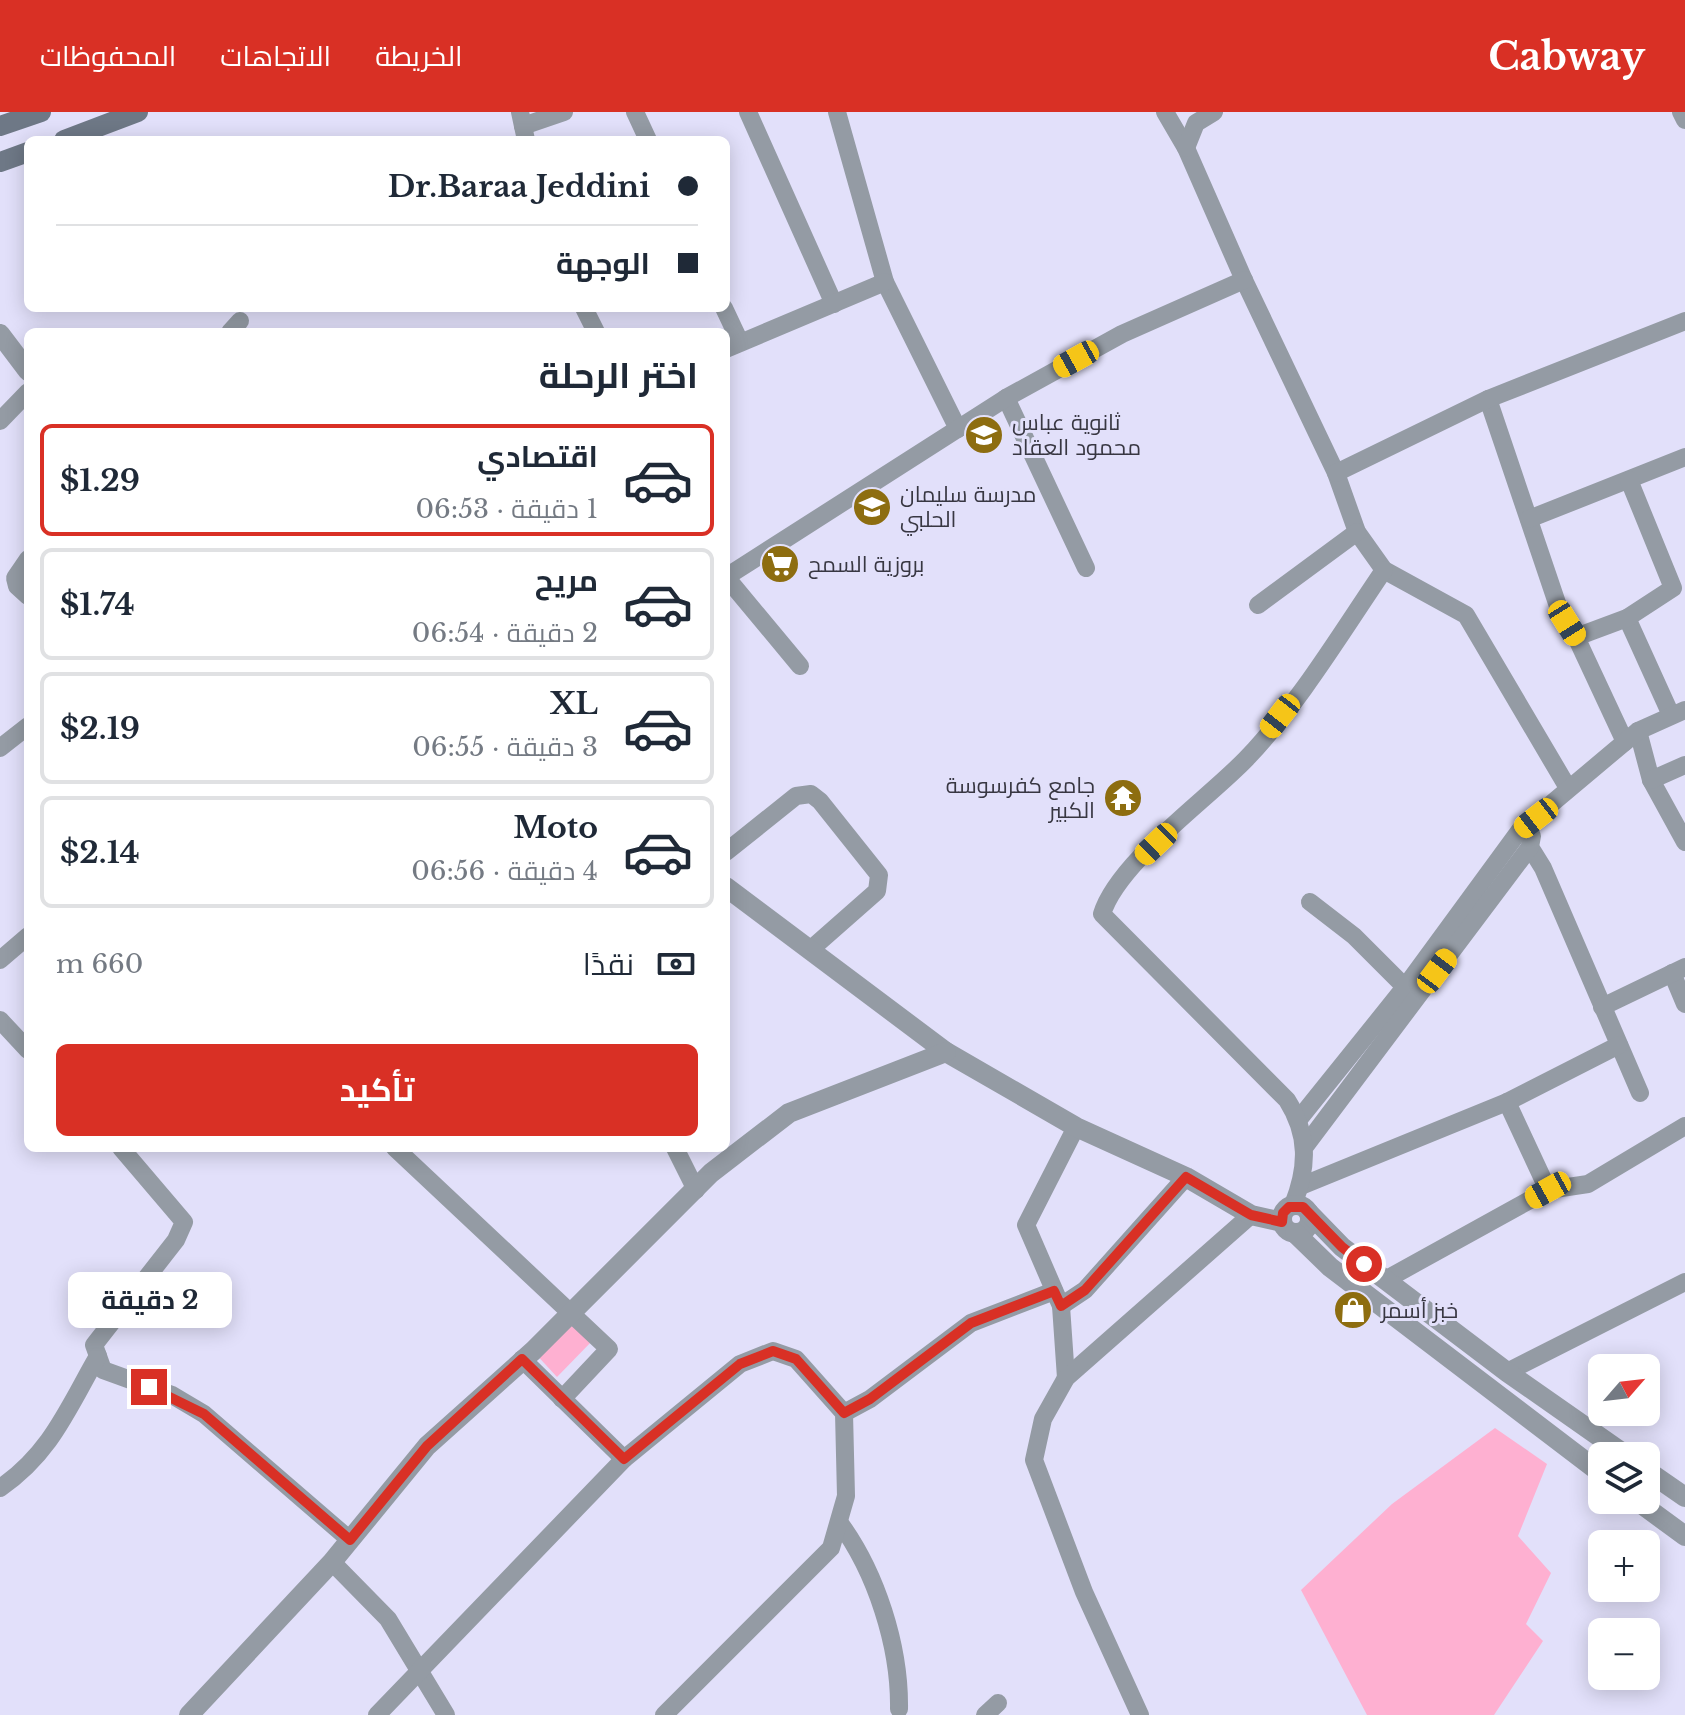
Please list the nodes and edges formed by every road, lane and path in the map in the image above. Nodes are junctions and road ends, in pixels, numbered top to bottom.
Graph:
1 (41, 112) edge
2 (138, 112) edge
3 (564, 112) edge
4 (635, 112) edge
5 (748, 112) edge
6 (837, 112) edge
7 (1165, 112) edge
8 (1214, 112) edge
9 (1681, 112) edge
10 (1685, 120) edge
11 (0, 126) edge
12 (523, 126) edge
13 (75, 136) edge
14 (646, 136) edge
15 (1186, 148) junction
16 (24, 153) edge
17 (0, 162) edge
18 (1244, 280) junction
19 (885, 282) junction
20 (834, 304) junction
21 (1685, 321) edge
22 (0, 334) edge
23 (733, 346) edge
24 (24, 366) edge
25 (24, 396) edge
26 (1006, 398) junction
27 (1488, 399) junction
28 (0, 421) edge
29 (958, 429) junction
30 (1685, 457) edge
31 (1336, 473) junction
32 (1629, 480) junction
33 (1529, 519) junction
34 (1357, 532) junction
35 (24, 565) edge
36 (1086, 568) dead end
37 (1384, 570) junction
38 (730, 574) edge
39 (730, 582) edge
40 (24, 592) edge
41 (1258, 605) dead end
42 (1627, 618) junction
43 (1576, 637) junction
44 (800, 666) dead end
45 (1678, 713) edge
46 (24, 728) edge
47 (1632, 736) junction
48 (3, 741) edge
49 (1685, 765) edge
50 (1651, 780) junction
51 (1568, 788) junction
52 (1536, 818) junction
53 (1685, 842) edge
54 (1530, 847) junction
55 (730, 849) edge
56 (730, 890) edge
57 (1310, 902) dead end
58 (24, 939) edge
59 (810, 950) junction
60 (0, 960) edge
61 (1678, 970) edge
62 (1405, 987) junction
63 (1685, 1004) edge
64 (1602, 1007) junction
65 (0, 1020) edge
66 (1619, 1045) junction
67 (24, 1046) edge
68 (946, 1052) junction
69 (1640, 1093) dead end
70 (1507, 1102) junction
71 (1299, 1119) junction
72 (1685, 1126) edge
73 (1076, 1127) junction
74 (1306, 1145) junction
75 (124, 1152) edge
76 (399, 1152) edge
77 (677, 1152) edge
78 (1186, 1177) junction
79 (696, 1190) junction
80 (1548, 1190) junction
81 (1296, 1212) junction
82 (1251, 1215) junction
83 (1385, 1280) junction
84 (1685, 1282) edge
85 (1057, 1298) junction
86 (573, 1313) junction
87 (98, 1356) junction
88 (522, 1359) junction
89 (1507, 1372) junction
90 (1066, 1378) junction
91 (562, 1399) junction
92 (844, 1413) junction
93 (1607, 1442) edge
94 (624, 1459) junction
95 (1588, 1463) edge
96 (1660, 1480) edge
97 (0, 1488) edge
98 (1685, 1497) edge
99 (1655, 1514) edge
100 (839, 1522) junction
101 (1685, 1536) edge
102 (350, 1540) junction
103 (332, 1562) junction
104 (420, 1669) junction
105 (899, 1709) dead end
106 (189, 1715) edge
107 (377, 1715) edge
108 (446, 1715) edge
109 (664, 1715) edge
110 (1140, 1715) edge

1 - 11 main road
2 - 13 main road
3 - 12 street
4 - 14 street
5 - 20 street
6 - 19 street
7 - 15 street
8 - 15 street
9 - 10 street
15 - 18 street
16 - 17 main road
18 - 26 street
18 - 31 street
19 - 20 street
19 - 29 street
20 - 23 street
21 - 27 street
22 - 24 street
25 - 28 street
26 - 29 street
26 - 36 street
27 - 31 street
27 - 33 street
29 - 38 street
30 - 32 street
31 - 34 street
32 - 33 street
32 - 42 street
33 - 43 street
34 - 37 street
34 - 41 street
35 - 40 street
37 - 51 street
37 - 71 street
39 - 44 street
42 - 43 street
42 - 45 street
43 - 47 street
45 - 47 street
46 - 48 street
47 - 50 street
47 - 51 street
49 - 50 street
50 - 53 street
51 - 52 street
52 - 54 street
52 - 62 street
54 - 64 street
54 - 74 street
55 - 59 street
56 - 59 street
57 - 62 street
58 - 60 street
59 - 68 street
61 - 63 street
61 - 64 street
62 - 71 street
64 - 66 street
65 - 67 street
66 - 69 street
66 - 70 street
68 - 73 street
68 - 79 street
70 - 80 street
70 - 81 street
71 - 74 street
72 - 80 street
73 - 78 street
73 - 85 street
74 - 81 street
75 - 87 street
76 - 86 street
77 - 79 street
78 - 82 street
78 - 85 street
79 - 86 street
80 - 83 street
81 - 82 street
81 - 83 street
81 - 95 street
82 - 90 street
83 - 89 street
84 - 89 street
85 - 90 street
85 - 92 street
86 - 88 street
86 - 91 street
87 - 97 street
87 - 102 street
88 - 91 street
88 - 102 street
89 - 93 street
90 - 110 street
91 - 94 street
92 - 94 street
92 - 100 street
94 - 104 street
96 - 98 street
99 - 101 street
100 - 105 street
100 - 109 street
102 - 103 street
103 - 104 street
103 - 106 street
104 - 107 street
104 - 108 street

